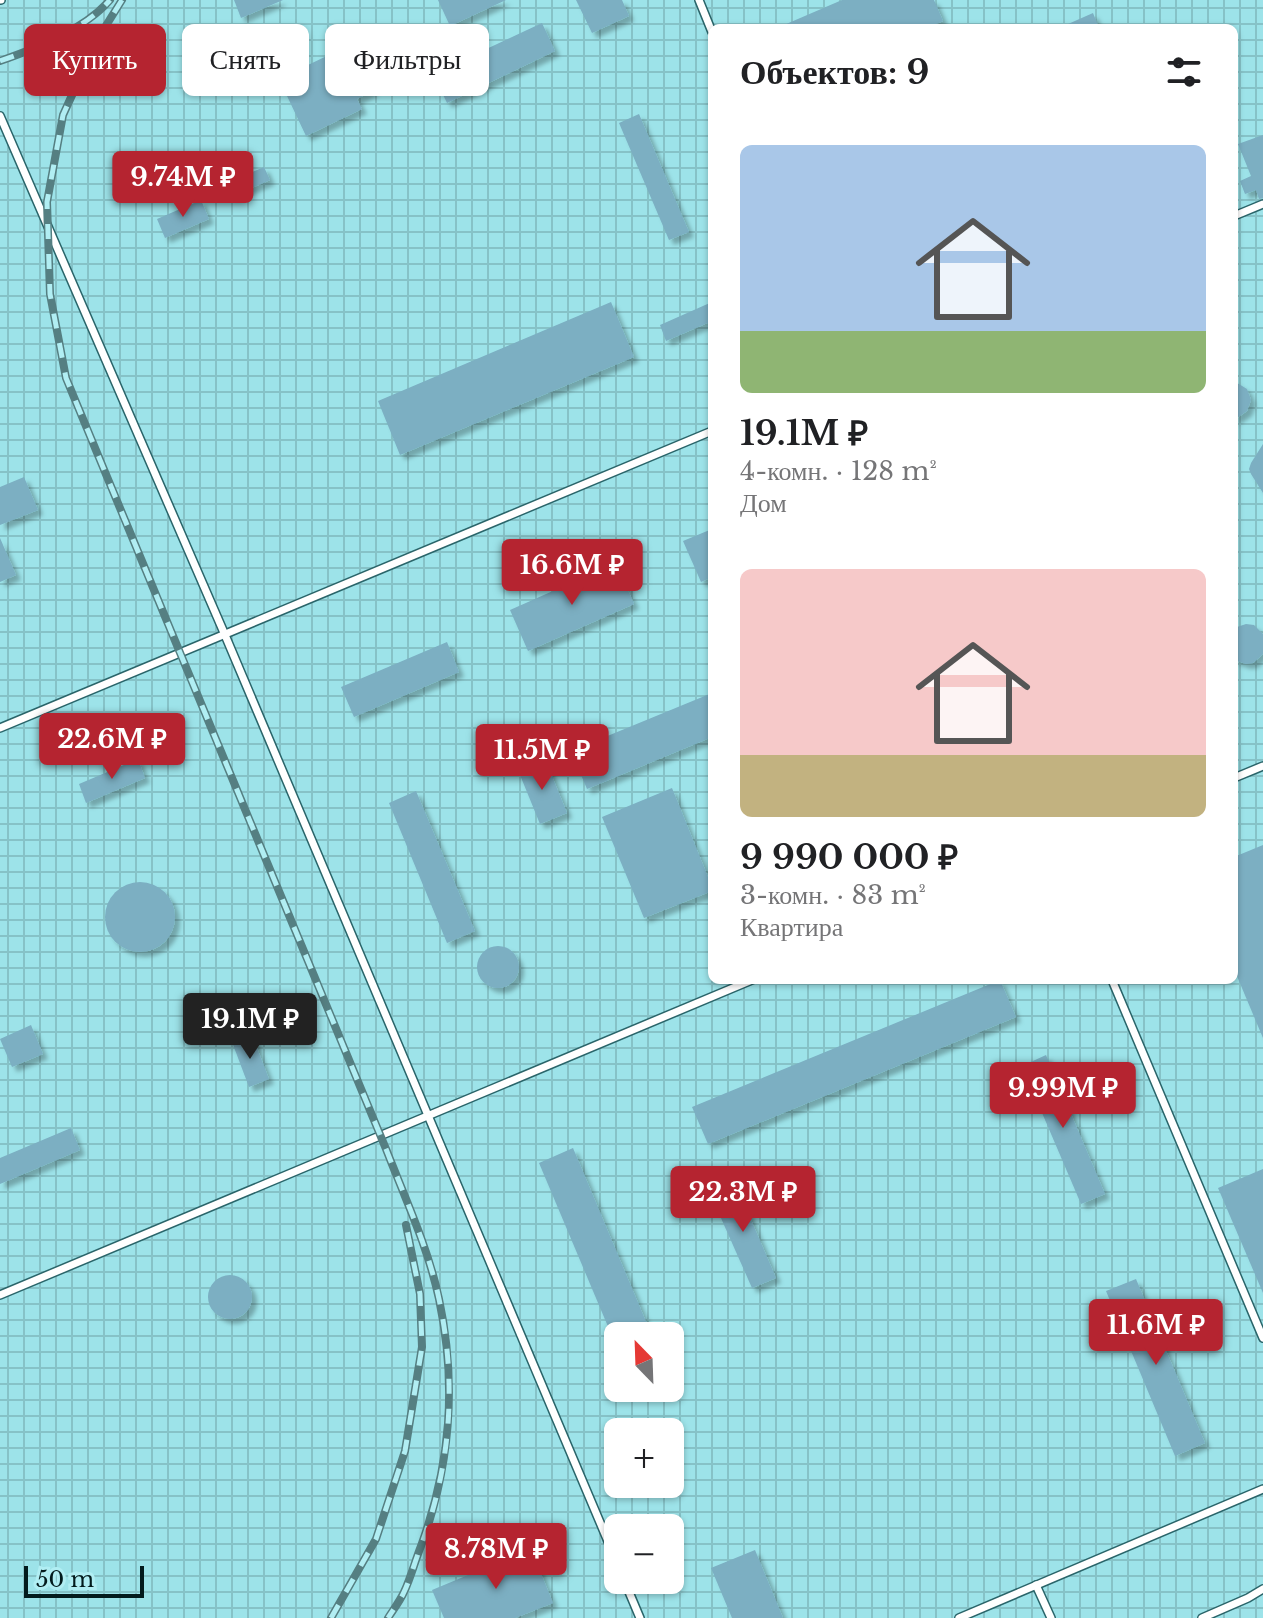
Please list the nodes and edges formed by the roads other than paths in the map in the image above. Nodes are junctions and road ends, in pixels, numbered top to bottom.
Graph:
1 (699, 0) edge
2 (709, 24) edge
3 (0, 116) edge
4 (1263, 204) edge
5 (1238, 214) edge
6 (708, 433) edge
7 (225, 635) junction
8 (0, 728) edge
9 (1263, 766) edge
10 (1238, 776) edge
11 (742, 984) edge
12 (1114, 984) edge
13 (428, 1116) junction
14 (0, 1295) edge
15 (1263, 1338) edge
16 (1263, 1489) edge
17 (604, 1532) edge
18 (1036, 1585) junction
19 (1263, 1589) edge
20 (630, 1594) edge
21 (640, 1618) edge
22 (959, 1618) edge
23 (1051, 1618) edge
24 (1202, 1618) edge

1 - 2 lane
3 - 7 lane
4 - 5 lane
6 - 7 lane
7 - 8 lane
7 - 13 lane
9 - 10 lane
11 - 13 lane
12 - 15 lane
13 - 14 lane
13 - 17 lane
16 - 18 lane
18 - 22 lane
18 - 23 lane
19 - 24 lane
20 - 21 lane

